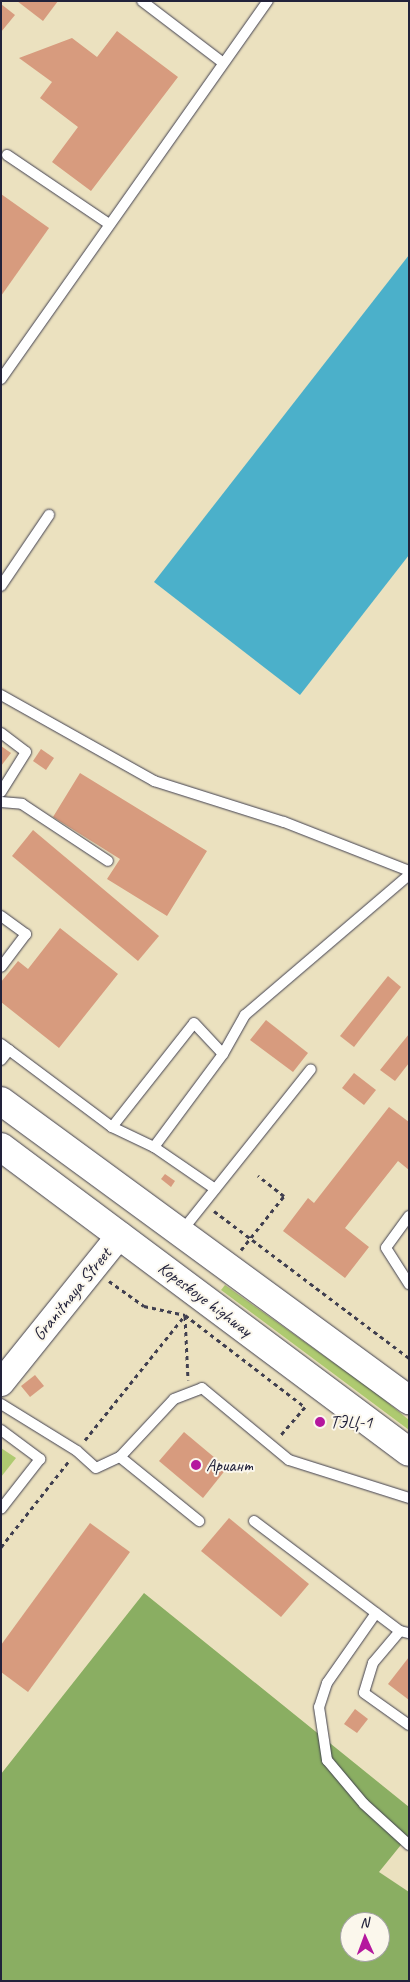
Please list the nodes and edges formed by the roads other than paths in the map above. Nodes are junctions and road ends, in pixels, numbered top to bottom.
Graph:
1 (142, 1) edge
2 (268, 1) edge
3 (222, 62) junction
4 (8, 155) dead end
5 (109, 224) junction
6 (1, 379) edge
7 (49, 515) dead end
8 (1, 586) edge
9 (1, 695) edge
10 (1, 733) edge
11 (1, 792) edge
12 (1, 802) edge
13 (108, 861) dead end
14 (409, 870) edge
15 (409, 875) edge
16 (1, 916) edge
17 (1, 967) edge
18 (5, 1047) edge
19 (223, 1054) junction
20 (1, 1060) edge
21 (311, 1069) dead end
22 (1, 1101) edge
23 (112, 1126) junction
24 (1, 1147) edge
25 (154, 1147) junction
26 (215, 1188) junction
27 (143, 1205) junction
28 (409, 1216) edge
29 (181, 1233) junction
30 (120, 1235) junction
31 (409, 1284) edge
32 (1, 1383) edge
33 (409, 1400) edge
34 (1, 1404) edge
35 (1, 1430) edge
36 (409, 1452) edge
37 (120, 1457) junction
38 (409, 1498) edge
39 (1, 1508) edge
40 (199, 1521) dead end
41 (254, 1521) dead end
42 (376, 1613) junction
43 (404, 1632) edge
44 (409, 1725) edge
45 (409, 1845) edge

1 - 3 lane
2 - 3 lane
3 - 5 lane
4 - 5 lane
5 - 6 lane
7 - 8 lane
9 - 14 lane
10 - 11 lane
12 - 13 lane
15 - 19 lane
16 - 17 lane
18 - 20 lane
18 - 23 lane
19 - 23 lane
19 - 25 lane
21 - 26 lane
22 - 27 main road
23 - 25 lane
24 - 30 main road, Kopeskoye highway
25 - 26 lane
26 - 29 lane
27 - 29 main road
27 - 30 main road, Granitnaya Street
28 - 31 lane
29 - 33 main road
30 - 32 street, Granitnaya Street
30 - 36 main road, Kopeskoye highway
34 - 37 lane
35 - 39 lane
37 - 38 lane
37 - 40 lane
41 - 42 lane
42 - 43 lane
42 - 45 lane
43 - 44 lane

